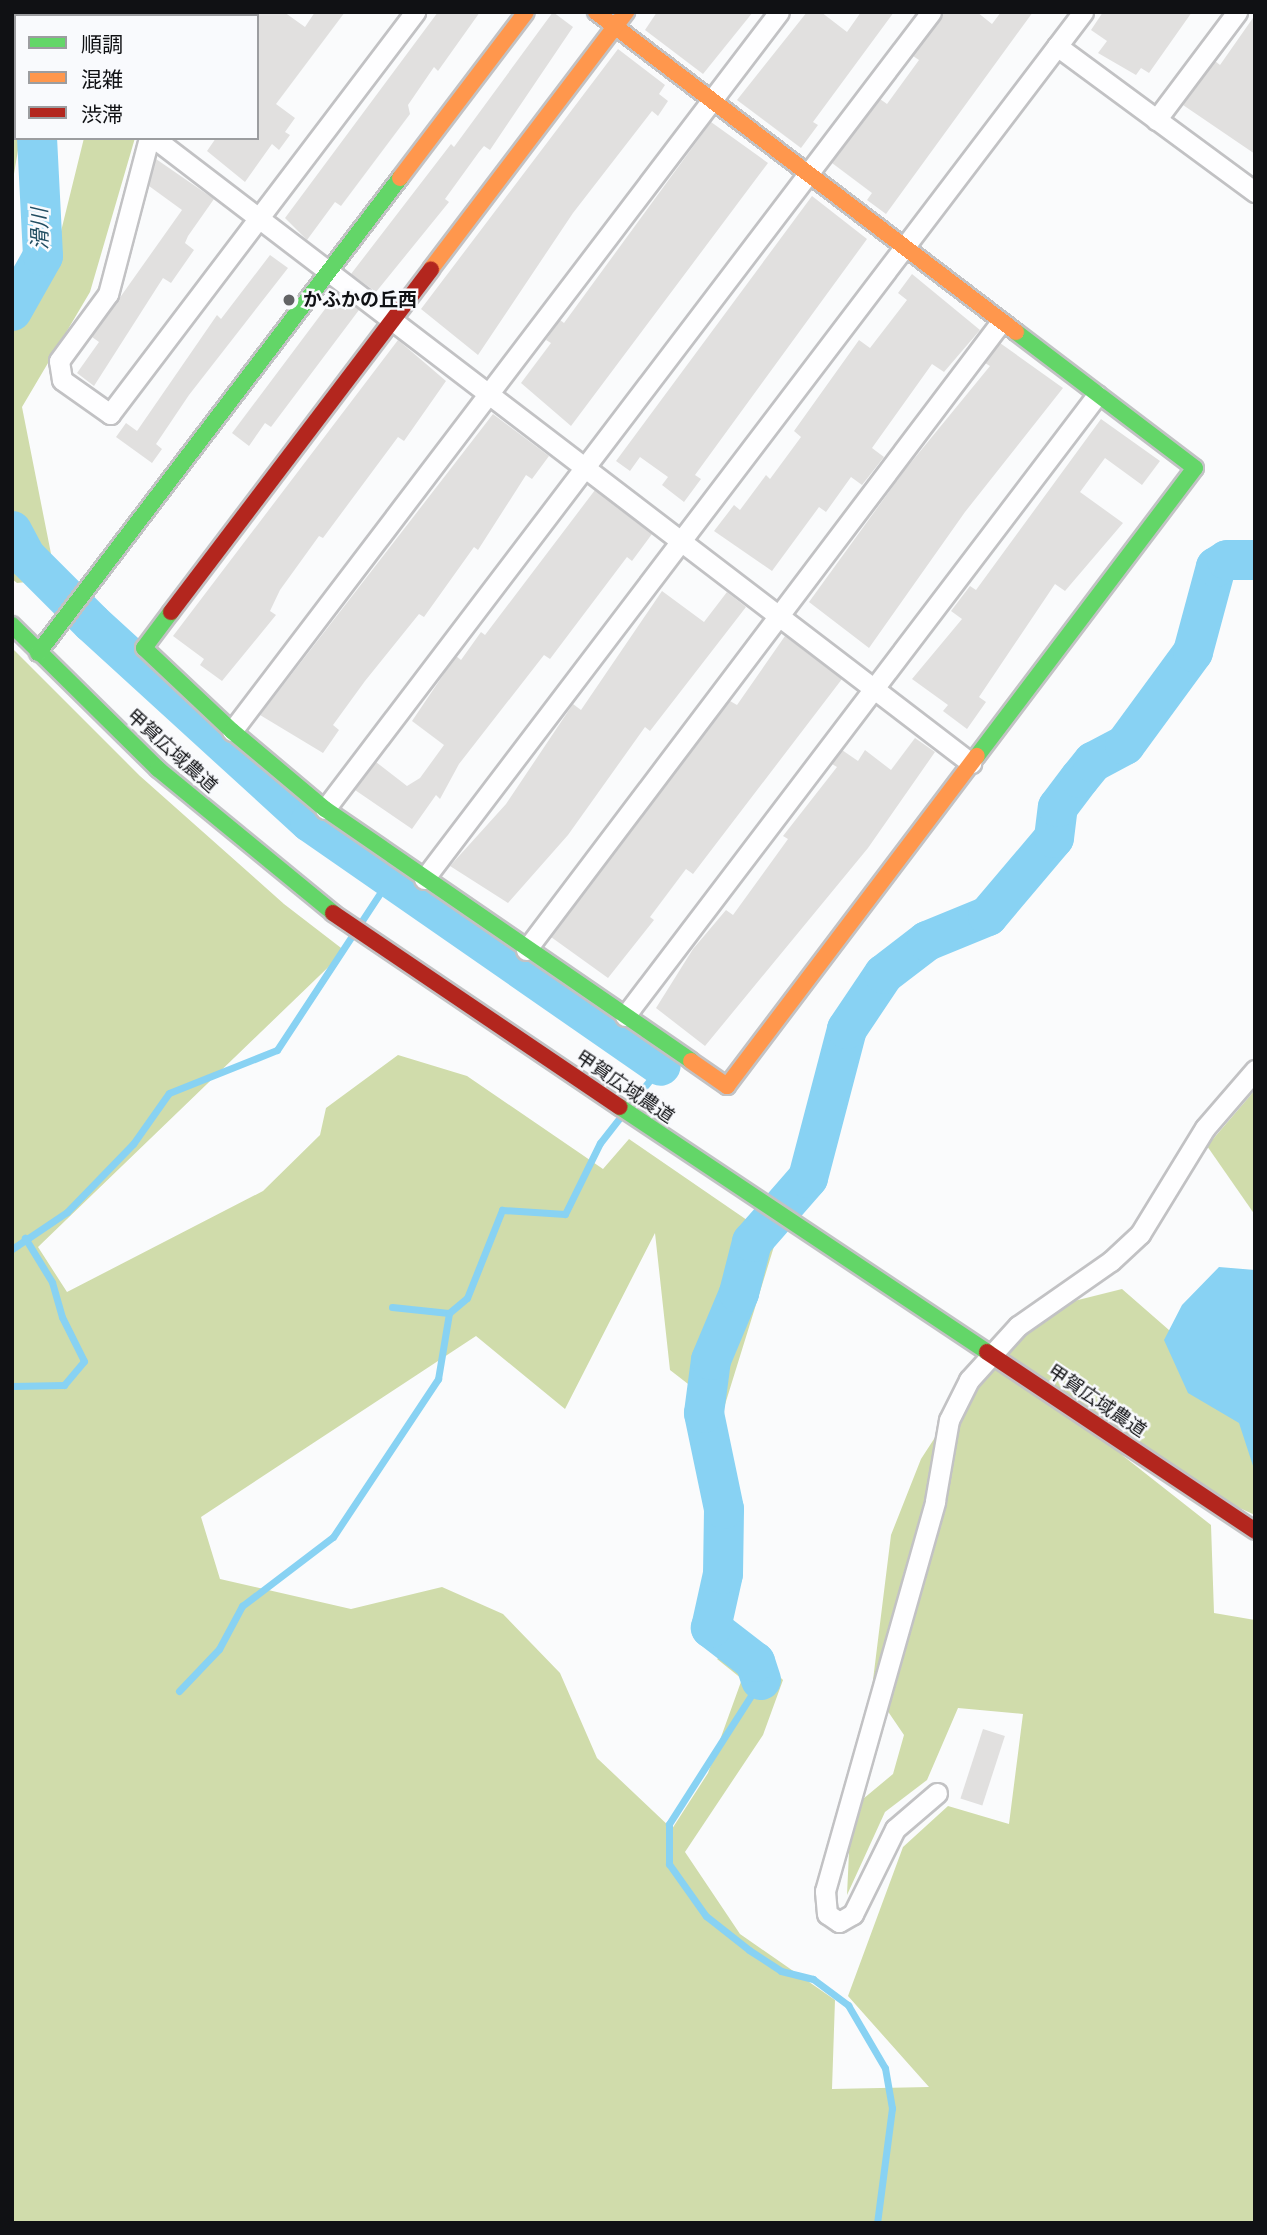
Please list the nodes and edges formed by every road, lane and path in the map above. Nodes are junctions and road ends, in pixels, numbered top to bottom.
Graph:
1 (415, 12) edge
2 (526, 12) edge
3 (596, 12) edge
4 (626, 12) edge
5 (779, 12) edge
6 (931, 12) edge
7 (1083, 12) edge
8 (1237, 12) edge
9 (615, 27) junction
10 (1057, 46) junction
11 (712, 101) junction
12 (1156, 120) junction
13 (150, 140) edge
14 (154, 140) edge
15 (809, 174) junction
16 (1255, 192) edge
17 (259, 218) junction
18 (904, 248) junction
19 (327, 270) junction
20 (392, 320) junction
21 (1001, 322) junction
22 (489, 395) junction
23 (1097, 395) junction
24 (584, 468) junction
25 (682, 541) junction
26 (779, 615) junction
27 (12, 625) edge
28 (38, 653) junction
29 (874, 690) junction
30 (232, 732) junction
31 (971, 763) junction
32 (325, 809) junction
33 (424, 879) junction
34 (526, 950) junction
35 (625, 1016) junction
36 (1255, 1070) edge
37 (990, 1354) junction
38 (1255, 1531) edge
39 (937, 1793) dead end

1 - 17 street
2 - 19 street
3 - 9 street
4 - 9 street
5 - 11 street
6 - 15 street
7 - 10 street
8 - 12 street
9 - 11 street
9 - 20 street
10 - 12 street
10 - 18 street
11 - 15 street
11 - 22 street
12 - 16 street
13 - 17 street
14 - 17 street
15 - 18 street
15 - 24 street
17 - 19 street
18 - 21 street
18 - 25 street
19 - 20 street
19 - 28 street
20 - 22 street
20 - 30 street
21 - 23 street
21 - 26 street
22 - 24 street
22 - 30 street
23 - 29 street
23 - 31 street
24 - 25 street
24 - 32 street
25 - 26 street
25 - 33 street
26 - 29 street
26 - 34 street
27 - 28 street, 甲賀広域農道
28 - 37 street, 甲賀広域農道
29 - 31 street
29 - 35 street
30 - 32 street
31 - 35 street
32 - 33 street
33 - 34 street
34 - 35 street
36 - 37 street
37 - 38 street, 甲賀広域農道
37 - 39 street

